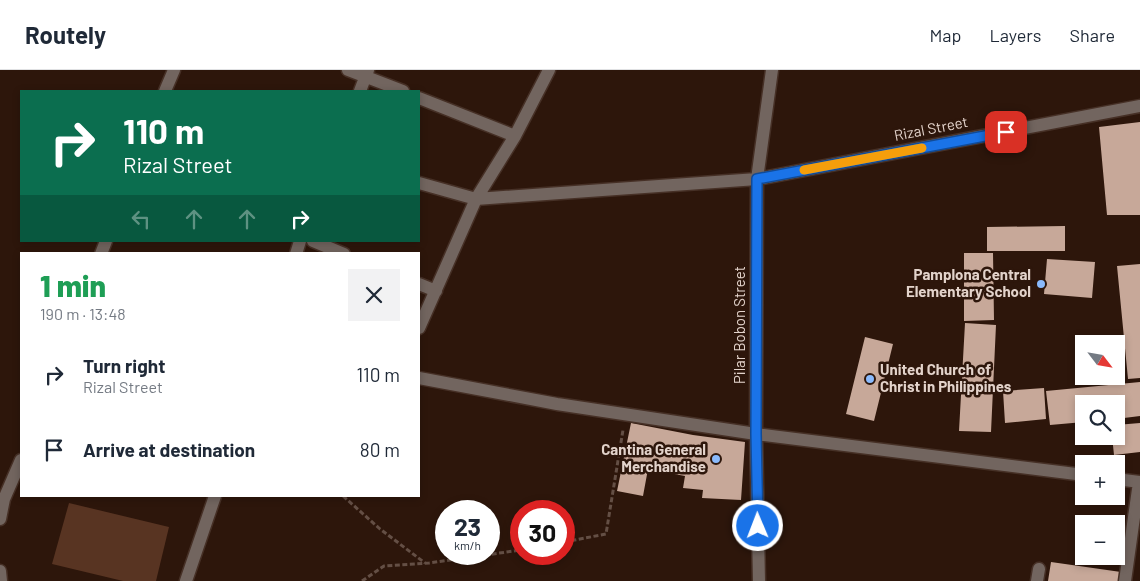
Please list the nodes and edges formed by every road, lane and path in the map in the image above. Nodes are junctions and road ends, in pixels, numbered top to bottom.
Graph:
1 (174, 70) edge
2 (348, 70) edge
3 (549, 70) edge
4 (772, 70) edge
5 (367, 73) edge
6 (165, 90) edge
7 (360, 90) edge
8 (401, 90) edge
9 (420, 98) edge
10 (1140, 106) edge
11 (515, 136) junction
12 (757, 179) junction
13 (420, 183) edge
14 (476, 199) junction
15 (315, 242) edge
16 (339, 252) edge
17 (420, 284) edge
18 (436, 291) junction
19 (420, 326) edge
20 (420, 378) edge
21 (625, 415) junction
22 (756, 434) junction
23 (20, 462) edge
24 (1075, 474) edge
25 (1125, 480) edge
26 (1140, 482) edge
27 (215, 497) edge
28 (344, 497) edge
29 (0, 519) edge
30 (575, 540) edge
31 (510, 552) edge
32 (426, 564) junction
33 (0, 571) edge
34 (1, 581) edge
35 (186, 581) edge
36 (362, 581) edge
37 (758, 581) edge
38 (1125, 581) edge

1 - 6 street
2 - 5 street
3 - 11 street
4 - 12 street, Pilar Bobon Street
5 - 7 street
5 - 8 street
9 - 11 street
10 - 12 street, Rizal Street
11 - 14 street
12 - 14 street, Rizal Street
12 - 22 street, Pilar Bobon Street
13 - 14 street, Rizal Street
14 - 18 street
15 - 16 street
17 - 18 street
18 - 19 street
20 - 21 street
21 - 22 street
21 - 30 path
22 - 24 street
22 - 37 street, Pilar Bobon Street
23 - 29 street
25 - 26 street
26 - 38 street
27 - 35 street
28 - 32 path
31 - 32 path
32 - 36 path
33 - 34 street

